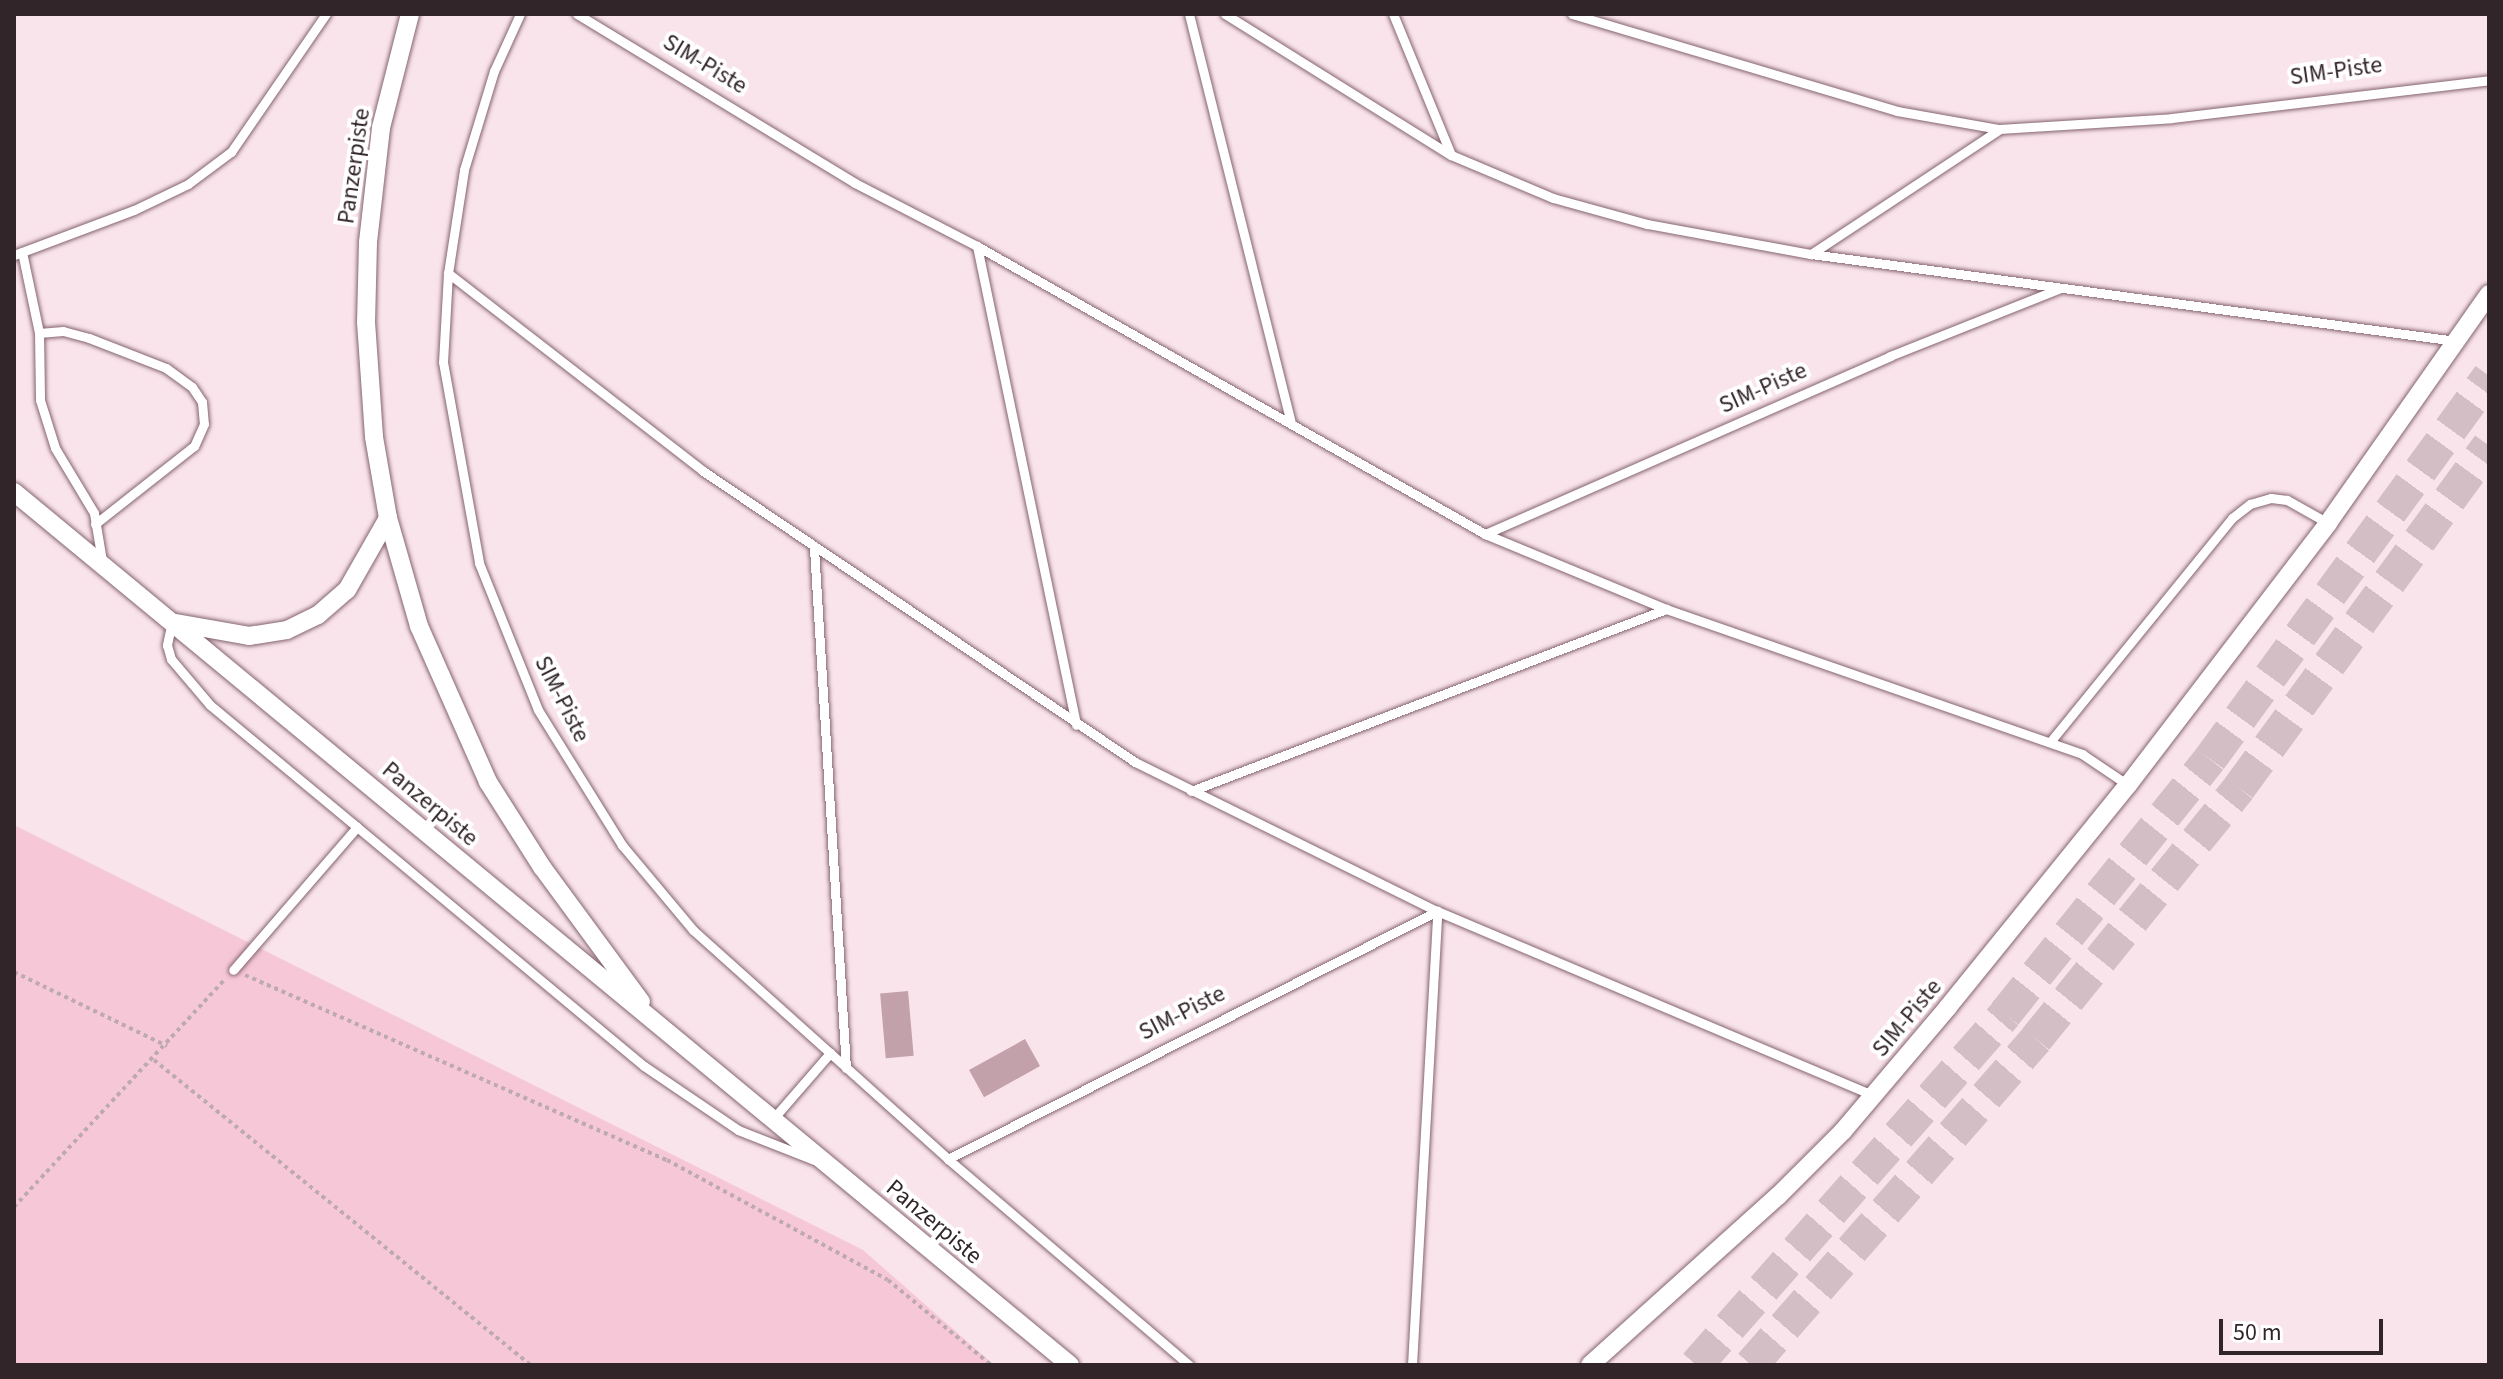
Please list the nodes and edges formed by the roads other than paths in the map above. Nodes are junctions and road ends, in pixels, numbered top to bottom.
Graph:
1 (410, 14) edge
2 (520, 14) edge
3 (577, 14) edge
4 (1189, 14) edge
5 (1225, 14) edge
6 (1393, 14) edge
7 (1572, 14) edge
8 (324, 15) edge
9 (2489, 80) edge
10 (1999, 129) junction
11 (1451, 155) junction
12 (977, 246) junction
13 (18, 254) edge
14 (1811, 254) junction
15 (448, 273) junction
16 (2061, 288) junction
17 (2489, 294) edge
18 (39, 333) junction
19 (2456, 341) junction
20 (1291, 423) junction
21 (14, 492) edge
22 (388, 518) junction
23 (2328, 523) junction
24 (95, 524) junction
25 (1485, 534) junction
26 (814, 548) junction
27 (102, 565) junction
28 (1666, 609) junction
29 (172, 621) junction
30 (1076, 725) junction
31 (2050, 742) junction
32 (2128, 785) junction
33 (1191, 791) junction
34 (357, 827) junction
35 (1437, 911) junction
36 (233, 970) road end
37 (657, 1024) junction
38 (830, 1053) junction
39 (846, 1068) junction
40 (1874, 1096) junction
41 (772, 1120) junction
42 (948, 1159) junction
43 (830, 1167) junction
44 (1070, 1365) edge
45 (1189, 1365) edge
46 (1412, 1365) edge
47 (1590, 1365) edge

1 - 22 street, Panzerpiste
2 - 15 lane, SIM-Piste
3 - 12 lane, SIM-Piste
4 - 20 lane
5 - 11 lane, SIM-Piste
6 - 11 lane
7 - 10 lane, SIM-Piste
8 - 13 lane
9 - 10 lane, SIM-Piste
10 - 14 lane, SIM-Piste
11 - 14 lane, SIM-Piste
12 - 20 lane, SIM-Piste
12 - 30 lane
13 - 18 lane
14 - 16 lane, SIM-Piste
15 - 26 lane
15 - 38 lane, SIM-Piste
16 - 19 lane, SIM-Piste
16 - 25 lane, SIM-Piste
17 - 19 street, SIM-Piste
18 - 24 lane
18 - 24 lane
19 - 23 street, SIM-Piste
20 - 25 lane, SIM-Piste
21 - 27 street, Panzerpiste
22 - 29 street, Panzerpiste
22 - 37 street, Panzerpiste
23 - 31 lane
23 - 32 street, SIM-Piste
24 - 27 lane
25 - 28 lane, SIM-Piste
26 - 30 lane
26 - 39 lane
27 - 29 street, Panzerpiste
28 - 31 lane, SIM-Piste
28 - 33 lane
29 - 34 lane
29 - 37 street, Panzerpiste
30 - 33 lane
31 - 32 lane, SIM-Piste
32 - 40 street, SIM-Piste
33 - 35 lane
34 - 36 lane
34 - 43 lane
35 - 40 lane
35 - 42 lane, SIM-Piste
35 - 46 lane
37 - 41 street, Panzerpiste
38 - 39 lane, SIM-Piste
38 - 41 lane
39 - 42 lane, SIM-Piste
40 - 47 street, SIM-Piste
41 - 43 street, Panzerpiste
42 - 45 lane, SIM-Piste
43 - 44 street, Panzerpiste

